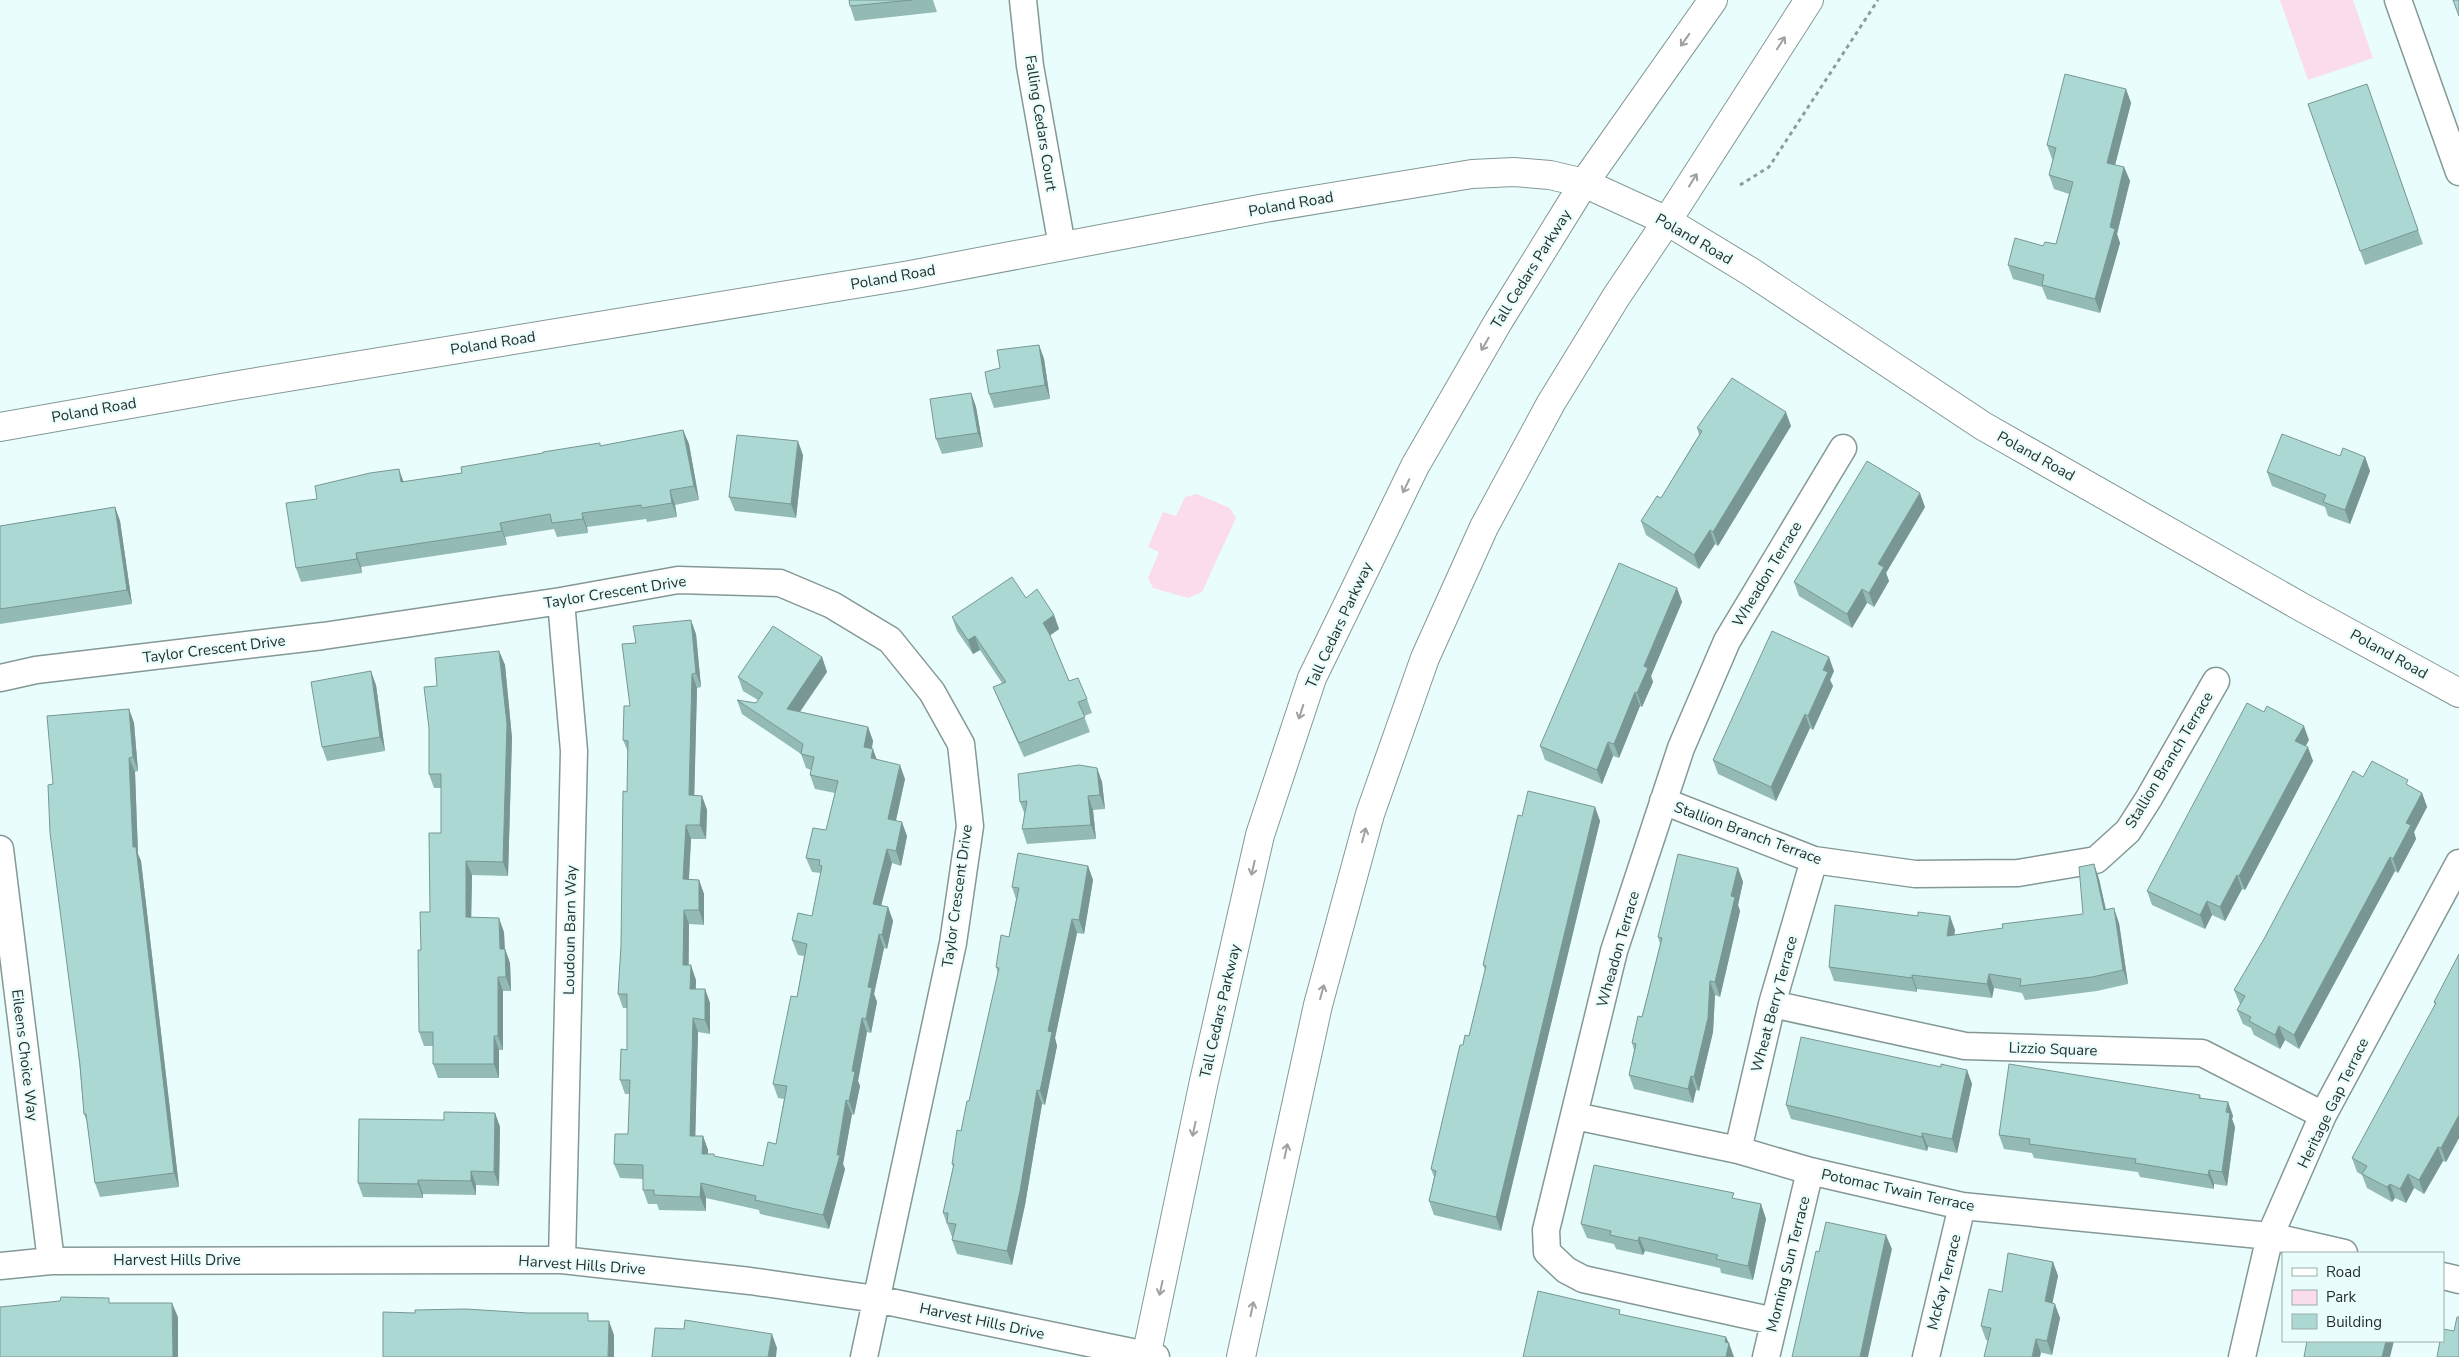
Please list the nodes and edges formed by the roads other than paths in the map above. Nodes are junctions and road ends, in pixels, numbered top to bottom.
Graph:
1 (1024, 0) edge
2 (1713, 0) edge
3 (1809, 0) edge
4 (2398, 0) edge
5 (2459, 172) edge
6 (1584, 183) junction
7 (1667, 221) junction
8 (1062, 246) junction
9 (0, 427) edge
10 (1843, 448) dead end
11 (561, 601) junction
12 (0, 678) edge
13 (2216, 681) dead end
14 (2459, 693) edge
15 (1662, 801) junction
16 (0, 849) edge
17 (1814, 860) junction
18 (2459, 863) edge
19 (1772, 1004) junction
20 (2324, 1115) junction
21 (1575, 1116) junction
22 (1738, 1150) junction
23 (1810, 1171) junction
24 (1962, 1206) junction
25 (2270, 1236) junction
26 (2340, 1252) edge
27 (51, 1260) junction
28 (562, 1260) junction
29 (0, 1266) edge
30 (2444, 1276) edge
31 (2459, 1280) edge
32 (876, 1299) junction
33 (1774, 1321) junction
34 (1149, 1356) edge
35 (864, 1357) edge
36 (1242, 1357) edge
37 (1766, 1357) edge
38 (1926, 1357) edge
39 (2242, 1357) edge

1 - 8 street, Falling Cedars Court
2 -> 6 main road, Tall Cedars Parkway
7 -> 3 main road
4 - 5 street
6 - 7 main road, Poland Road
6 - 8 main road, Poland Road
6 -> 34 main road, Tall Cedars Parkway
7 - 14 main road, Poland Road
36 -> 7 main road
8 - 9 main road, Poland Road
10 - 15 street, Wheadon Terrace
11 - 12 street, Taylor Crescent Drive
11 - 28 street, Loudoun Barn Way
11 - 32 street, Taylor Crescent Drive
13 - 17 street, Stallion Branch Terrace
15 - 17 street, Stallion Branch Terrace
15 - 21 street, Wheadon Terrace
16 - 27 street, Eileens Choice Way
17 - 19 street, Wheat Berry Terrace
18 - 20 street, Heritage Gap Terrace
19 - 20 street, Lizzio Square
19 - 22 street, Wheat Berry Terrace
20 - 25 street, Heritage Gap Terrace
21 - 22 street, Potomac Twain Terrace
21 - 33 street, Wheadon Terrace
22 - 23 street, Potomac Twain Terrace
23 - 24 street, Potomac Twain Terrace
23 - 33 street, Morning Sun Terrace
24 - 25 street, Potomac Twain Terrace
24 - 38 street, McKay Terrace
25 - 26 street, Potomac Twain Terrace
25 - 39 street, Heritage Gap Terrace
27 - 28 street, Harvest Hills Drive
27 - 29 street, Harvest Hills Drive
28 - 32 street, Harvest Hills Drive
30 - 31 street
32 - 34 street, Harvest Hills Drive
32 - 35 street, Taylor Crescent Drive
33 - 37 street, Morning Sun Terrace

